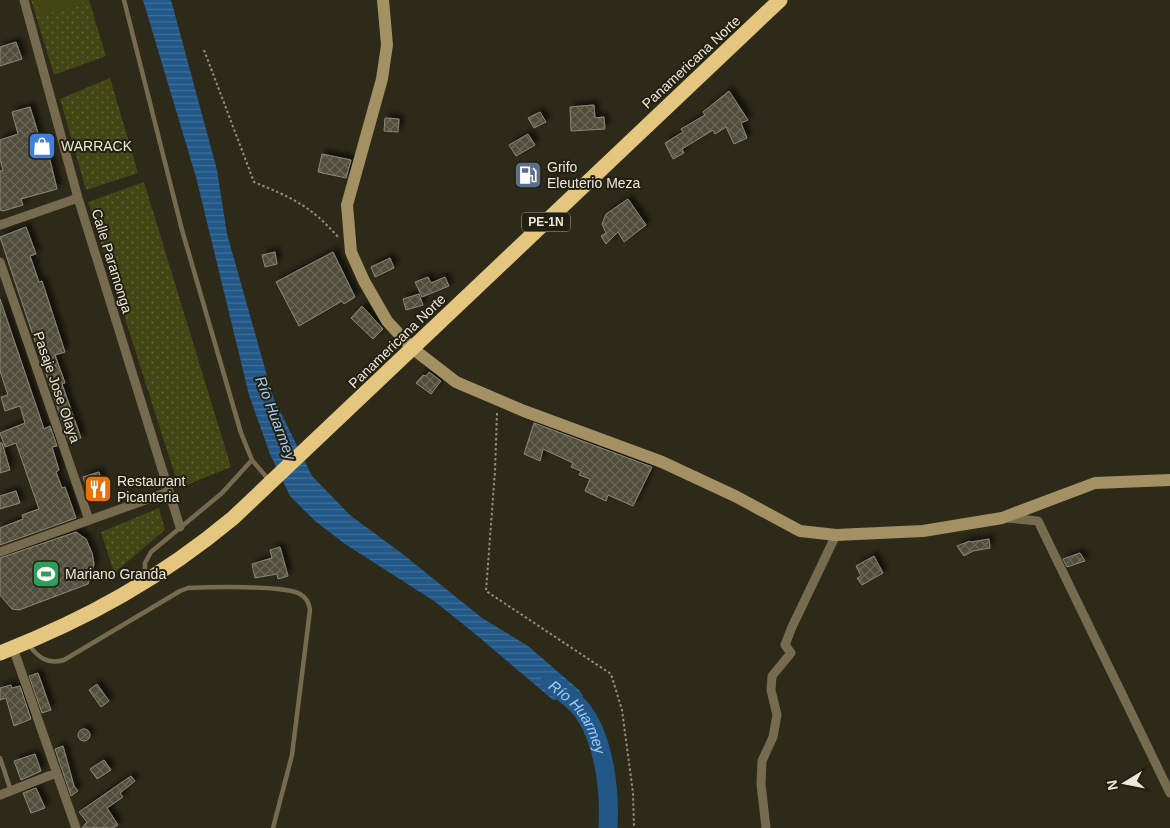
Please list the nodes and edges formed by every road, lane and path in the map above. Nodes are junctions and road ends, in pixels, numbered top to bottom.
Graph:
1 (24, 0) edge
2 (124, 0) edge
3 (383, 0) edge
4 (780, 0) edge
5 (204, 50) dead end
6 (78, 198) junction
7 (0, 225) edge
8 (351, 252) junction
9 (0, 262) edge
10 (412, 348) junction
11 (494, 398) junction
12 (252, 460) junction
13 (1170, 480) edge
14 (272, 483) junction
15 (168, 492) junction
16 (1002, 518) junction
17 (89, 520) junction
18 (180, 527) junction
19 (836, 535) junction
20 (0, 552) edge
21 (145, 584) junction
22 (27, 642) junction
23 (4, 649) edge
24 (0, 758) edge
25 (56, 773) junction
26 (11, 790) junction
27 (1170, 793) edge
28 (0, 795) edge
29 (76, 828) edge
30 (272, 828) edge
31 (634, 828) edge
32 (766, 828) edge

1 - 6 street, Calle Paramonga
2 - 12 lane
3 - 8 street
4 - 10 highway, Panamericana Norte / PE-1N
5 - 8 path
6 - 7 street
6 - 15 street, Calle Paramonga
8 - 10 street
9 - 17 street, Pasaje Jose Olaya
10 - 11 street
10 - 14 highway, Panamericana Norte / PE-1N
11 - 19 street
11 - 31 path
12 - 14 lane
12 - 18 lane
13 - 16 street
14 - 21 highway, Panamericana Norte / PE-1N
15 - 17 street
15 - 18 street, Calle Paramonga
16 - 19 street
16 - 27 street
17 - 20 street
18 - 21 lane
19 - 32 street
21 - 22 highway, Panamericana Norte / PE-1N
22 - 23 highway, Panamericana Norte / PE-1N
22 - 30 lane
23 - 25 street
24 - 26 lane
25 - 26 street
25 - 29 street
26 - 28 street

